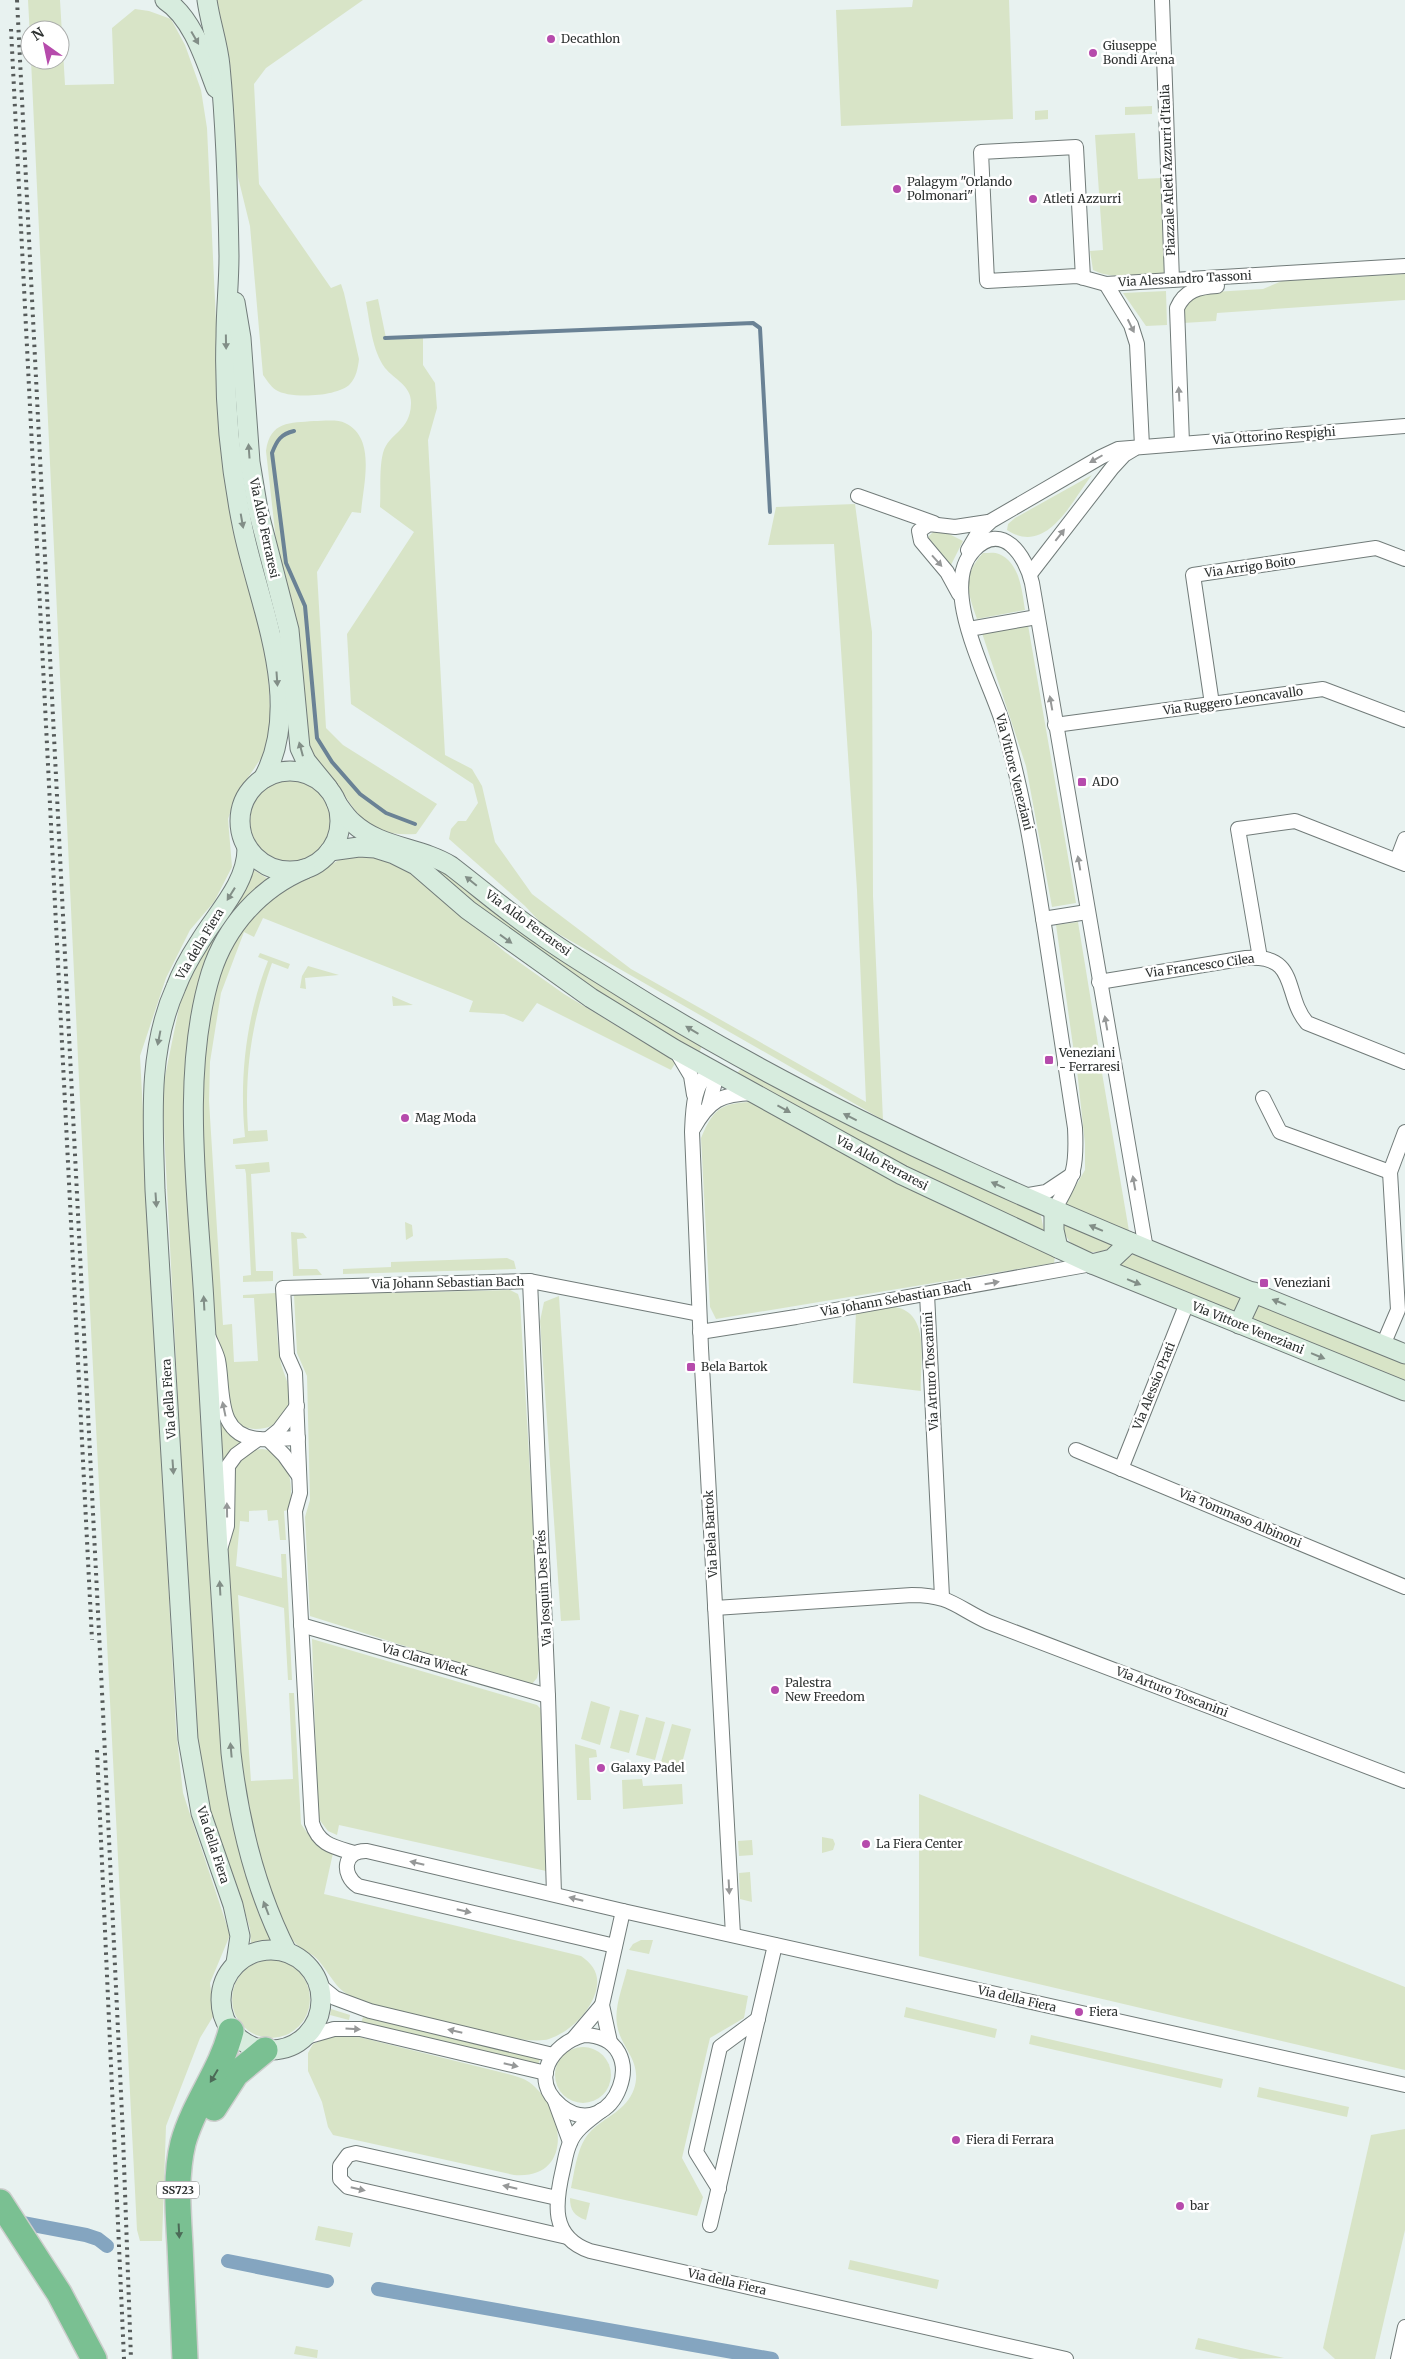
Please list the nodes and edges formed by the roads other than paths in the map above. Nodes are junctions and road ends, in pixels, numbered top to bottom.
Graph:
1 (165, 0) edge
2 (207, 0) edge
3 (1162, 0) edge
4 (224, 110) junction
5 (229, 258) junction
6 (1405, 266) edge
7 (1283, 273) junction
8 (1084, 278) junction
9 (1172, 280) junction
10 (1106, 284) junction
11 (1405, 426) edge
12 (1182, 443) junction
13 (1142, 446) junction
14 (858, 496) dead end
15 (991, 521) junction
16 (934, 523) junction
17 (1405, 560) edge
18 (964, 567) junction
19 (1030, 574) junction
20 (960, 596) junction
21 (1037, 618) junction
22 (969, 629) junction
23 (1212, 704) junction
24 (1405, 720) edge
25 (1055, 725) junction
26 (263, 779) junction
27 (332, 795) junction
28 (1405, 839) edge
29 (247, 849) junction
30 (330, 851) junction
31 (1401, 862) edge
32 (305, 869) junction
33 (1087, 912) junction
34 (1043, 919) junction
35 (1260, 958) junction
36 (1099, 982) junction
37 (722, 1048) junction
38 (674, 1049) junction
39 (1112, 1058) junction
40 (1405, 1062) edge
41 (1065, 1064) junction
42 (711, 1069) junction
43 (755, 1093) junction
44 (694, 1097) junction
45 (1263, 1098) dead end
46 (709, 1104) junction
47 (692, 1132) junction
48 (1405, 1132) edge
49 (1390, 1172) junction
50 (1074, 1174) junction
51 (1023, 1196) junction
52 (1056, 1211) junction
53 (1138, 1245) junction
54 (1058, 1248) junction
55 (1092, 1264) junction
56 (530, 1281) junction
57 (283, 1288) joint
58 (1254, 1292) junction
59 (927, 1294) junction
60 (1187, 1303) junction
61 (699, 1314) junction
62 (1239, 1324) junction
63 (205, 1328) junction
64 (700, 1332) junction
65 (1382, 1344) junction
66 (1405, 1354) edge
67 (1405, 1391) edge
68 (297, 1406) junction
69 (298, 1438) junction
70 (263, 1439) junction
71 (1076, 1450) dead end
72 (1121, 1468) junction
73 (300, 1477) junction
74 (218, 1558) junction
75 (1405, 1587) edge
76 (942, 1597) junction
77 (715, 1608) junction
78 (301, 1625) junction
79 (548, 1696) junction
80 (1405, 1781) edge
81 (354, 1853) junction
82 (554, 1894) junction
83 (623, 1911) junction
84 (733, 1935) junction
85 (775, 1945) junction
86 (615, 1946) junction
87 (288, 1952) junction
88 (236, 1964) junction
89 (320, 1985) junction
90 (602, 2005) junction
91 (758, 2019) junction
92 (231, 2031) junction
93 (306, 2037) junction
94 (574, 2038) junction
95 (610, 2042) junction
96 (265, 2050) junction
97 (553, 2055) junction
98 (546, 2073) junction
99 (1405, 2085) edge
100 (555, 2100) junction
101 (602, 2110) junction
102 (570, 2142) junction
103 (719, 2189) junction
104 (557, 2198) junction
105 (0, 2202) edge
106 (710, 2225) dead end
107 (567, 2238) junction
108 (1405, 2327) edge
109 (94, 2359) edge
110 (185, 2359) edge
111 (202, 2359) edge
112 (1066, 2359) edge
113 (1398, 2359) edge

1 -> 4 main road, Via Aldo Ferraresi
2 - 4 main road, Via Aldo Ferraresi
3 - 9 street, Piazzale Atleti Azzurri d'Italia
4 - 5 main road, Via Aldo Ferraresi
5 -> 26 main road, Via Aldo Ferraresi
27 -> 5 main road, Via Aldo Ferraresi
6 - 7 street, Via Alessandro Tassoni
7 - 9 street, Via Alessandro Tassoni
12 -> 7 street, Via Alessandro Tassoni
8 - 8 street
8 - 10 street
9 - 10 street, Via Alessandro Tassoni
10 -> 13 street, Via Alessandro Tassoni
11 - 12 street, Via Ottorino Respighi
12 - 13 street, Via Ottorino Respighi
13 -> 15 street, Via Ottorino Respighi
19 -> 13 street, Via Ottorino Respighi
14 - 16 street, Via Ottorino Respighi
15 - 16 street, Via Ottorino Respighi
15 - 18 street, Via Ottorino Respighi
16 -> 20 street
17 - 23 street, Via Arrigo Boito
18 - 19 street, Via Vittore Veneziani
18 - 20 street, Via Vittore Veneziani
19 - 21 street, Via Vittore Veneziani
20 - 22 street, Via Vittore Veneziani
21 - 22 street
25 -> 21 street, Via Vittore Veneziani
22 - 34 street, Via Vittore Veneziani
23 - 24 street, Via Ruggero Leoncavallo
23 - 25 street, Via Ruggero Leoncavallo
33 -> 25 street, Via Vittore Veneziani
26 - 27 main road, Via Aldo Ferraresi
26 - 29 main road, Via Aldo Ferraresi
27 - 30 main road
37 -> 27 main road, Via Aldo Ferraresi
28 - 31 street
29 - 32 main road, Via Aldo Ferraresi
29 -> 88 main road, Via della Fiera
30 - 32 main road, Via Aldo Ferraresi
30 -> 38 main road, Via Aldo Ferraresi
31 - 35 street
63 -> 32 main road, Via della Fiera
33 - 34 street
33 - 36 street, Via Vittore Veneziani
34 - 41 street, Via Vittore Veneziani
35 - 36 street, Via Francesco Cilea
35 - 40 street, Via Francesco Cilea
39 -> 36 street, Via Vittore Veneziani
37 - 42 main road
51 -> 37 main road, Via Aldo Ferraresi
38 - 42 main road, Via Aldo Ferraresi
38 - 44 street, Via Bela Bartok
39 - 41 street
53 -> 39 street, Via Vittore Veneziani
41 - 50 street, Via Vittore Veneziani
42 - 43 main road, Via Aldo Ferraresi
42 - 44 street, Via Bela Bartok
42 - 46 street
43 - 46 street
43 -> 54 main road, Via Aldo Ferraresi
44 - 47 street, Via Bela Bartok
45 - 49 street
46 - 47 street
47 - 61 street, Via Bela Bartok
48 - 49 street
49 - 65 street
50 - 51 street
50 - 52 street, Via Vittore Veneziani
51 - 52 main road, Via Aldo Ferraresi
53 -> 52 main road
52 - 54 main road
53 - 55 main road, Via Vittore Veneziani
53 - 58 main road
54 - 55 main road, Via Vittore Veneziani
59 -> 55 street, Via Johann Sebastian Bach
55 -> 60 main road, Via Vittore Veneziani
56 - 57 street, Via Johann Sebastian Bach
56 - 61 street, Via Johann Sebastian Bach
56 - 79 street, Via Josquin Des Prés
57 - 68 street, Via della Fiera
58 - 62 main road
65 -> 58 main road
59 - 64 street, Via Johann Sebastian Bach
59 - 76 street, Via Arturo Toscanini
60 - 62 main road, Via Vittore Veneziani
60 - 72 street, Via Alessio Prati
61 - 64 street, Via Bela Bartok
62 -> 67 main road, Via Vittore Veneziani
70 -> 63 street, Via della Fiera
63 - 74 main road, Via della Fiera
64 - 77 street, Via Bela Bartok
65 - 66 main road
68 - 69 street, Via della Fiera
68 - 70 street, Via della Fiera
69 - 70 street
69 - 73 street, Via della Fiera
70 - 73 street, Via della Fiera
74 -> 70 street, Via della Fiera
71 - 72 street, Via Tommaso Albinoni
72 - 75 street, Via Tommaso Albinoni
73 - 78 street, Via della Fiera
87 -> 74 main road, Via della Fiera
76 - 77 street, Via Arturo Toscanini
76 - 80 street, Via Arturo Toscanini
77 -> 84 street, Via Bela Bartok
78 - 79 street, Via Clara Wieck
78 - 81 street, Via della Fiera
79 - 82 street, Via Josquin Des Prés
82 -> 81 street, Via della Fiera
81 -> 86 street
83 -> 82 street, Via della Fiera
83 - 84 street, Via della Fiera
83 - 86 street
84 - 85 street, Via della Fiera
85 - 91 street
85 - 99 street, Via della Fiera
86 - 90 street
87 - 88 main road, Via della Fiera
87 - 89 main road, Via della Fiera
88 - 92 main road, Via della Fiera
89 - 93 main road
97 -> 89 street, Via della Fiera
90 - 94 street
90 - 95 street
91 - 103 street
91 - 103 street
92 - 96 main road
92 -> 110 highway, SS723
93 - 96 main road
93 -> 98 street
94 - 95 street
94 - 97 street
95 - 101 street
96 - 111 highway, SS723
97 - 98 street
98 - 100 street
100 - 101 street
100 - 102 street
101 - 102 street
102 - 104 street
103 - 106 street
104 - 107 street
104 -> 107 street, Via della Fiera
105 - 109 highway
107 - 112 street, Via della Fiera
108 - 113 street

